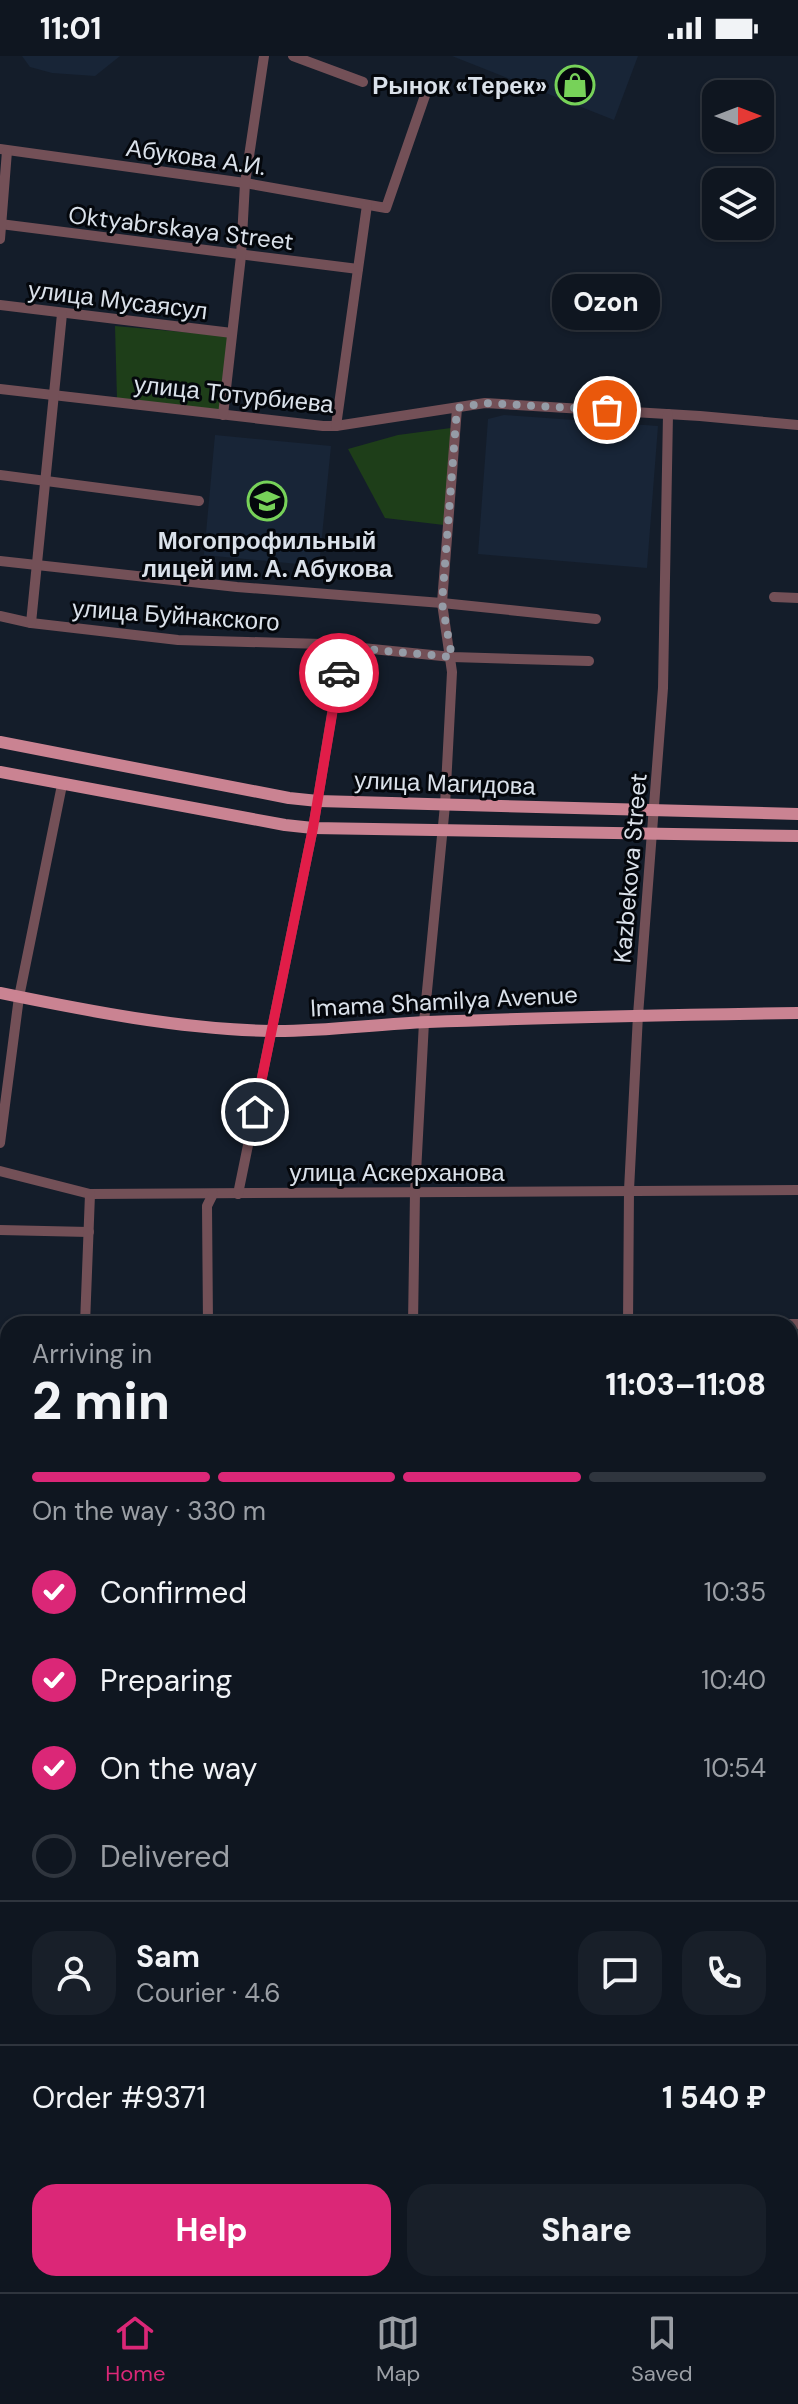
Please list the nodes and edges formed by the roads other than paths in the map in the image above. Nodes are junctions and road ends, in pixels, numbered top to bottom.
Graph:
1 (264, 56) edge
2 (293, 56) edge
3 (363, 82) dead end
4 (429, 84) dead end
5 (4, 150) edge
6 (245, 183) junction
7 (367, 205) junction
8 (1, 224) edge
9 (0, 239) edge
10 (241, 256) junction
11 (358, 269) junction
12 (0, 305) edge
13 (62, 314) junction
14 (232, 333) junction
15 (0, 389) edge
16 (54, 396) junction
17 (457, 408) junction
18 (668, 414) junction
19 (223, 415) junction
20 (798, 425) edge
21 (336, 426) junction
22 (0, 475) edge
23 (45, 482) junction
24 (199, 501) dead end
25 (0, 561) edge
26 (37, 565) junction
27 (774, 597) dead end
28 (798, 598) edge
29 (442, 603) junction
30 (0, 616) edge
31 (596, 619) dead end
32 (31, 623) junction
33 (343, 647) junction
34 (452, 657) junction
35 (589, 661) dead end
36 (0, 742) edge
37 (0, 772) edge
38 (62, 785) junction
39 (318, 801) junction
40 (445, 805) junction
41 (655, 810) junction
42 (798, 814) edge
43 (313, 828) junction
44 (442, 831) junction
45 (654, 835) junction
46 (798, 836) edge
47 (0, 993) edge
48 (19, 997) junction
49 (798, 1013) edge
50 (638, 1015) junction
51 (424, 1022) junction
52 (273, 1031) junction
53 (0, 1143) edge
54 (0, 1171) edge
55 (629, 1190) junction
56 (798, 1190) edge
57 (415, 1192) junction
58 (90, 1194) junction
59 (213, 1194) junction
60 (238, 1194) junction
61 (0, 1230) edge
62 (89, 1232) junction
63 (85, 1316) edge
64 (208, 1316) edge
65 (413, 1316) edge
66 (628, 1316) edge

1 - 6 street
2 - 3 street
4 - 7 street, Абукова А.И.
5 - 6 street, Абукова А.И.
5 - 8 street
6 - 7 street, Абукова А.И.
6 - 10 street
7 - 11 street
8 - 9 street
8 - 10 street, Oktyabrskaya Street
10 - 11 street, Oktyabrskaya Street
10 - 14 street
11 - 21 street
12 - 13 street, улица Мусаясул
13 - 14 street, улица Мусаясул
13 - 16 street
14 - 19 street
15 - 16 street, улица Тотурбиева
16 - 19 street, улица Тотурбиева
16 - 23 street
17 - 18 street, улица Тотурбиева
17 - 21 street, улица Тотурбиева
17 - 29 street
18 - 20 street, улица Тотурбиева
18 - 41 street, Kazbekova Street
19 - 21 street, улица Тотурбиева
22 - 23 street
23 - 24 street
23 - 26 street
25 - 26 street
26 - 29 street
26 - 32 street
27 - 28 street
29 - 31 street
29 - 34 street
30 - 32 street, улица Буйнакского
32 - 33 street, улица Буйнакского
33 - 34 street, улица Буйнакского
33 - 39 street
34 - 35 street, улица Буйнакского
34 - 40 street
36 - 39 main road, улица Магидова
37 - 38 main road, улица Магидова
38 - 43 main road, улица Магидова
38 - 48 street
39 - 40 main road, улица Магидова
39 - 43 street
40 - 41 main road, улица Магидова
40 - 44 street
41 - 42 main road, улица Магидова
41 - 45 street, Kazbekova Street
43 - 44 main road, улица Магидова
43 - 52 street
44 - 45 main road, улица Магидова
44 - 51 street
45 - 46 main road, улица Магидова
45 - 50 street, Kazbekova Street
47 - 48 main road, Imama Shamilya Avenue
48 - 52 main road, Imama Shamilya Avenue
48 - 53 street
49 - 50 main road, Imama Shamilya Avenue
50 - 51 main road, Imama Shamilya Avenue
50 - 55 street, Kazbekova Street
51 - 52 main road, Imama Shamilya Avenue
51 - 57 street
52 - 60 street
54 - 58 street, улица Аскерханова
55 - 56 street, улица Аскерханова
55 - 57 street, улица Аскерханова
55 - 66 street, Kazbekova Street
57 - 60 street, улица Аскерханова
57 - 65 street
58 - 59 street, улица Аскерханова
58 - 62 street
59 - 60 street, улица Аскерханова
59 - 64 street
61 - 62 street
62 - 63 street

